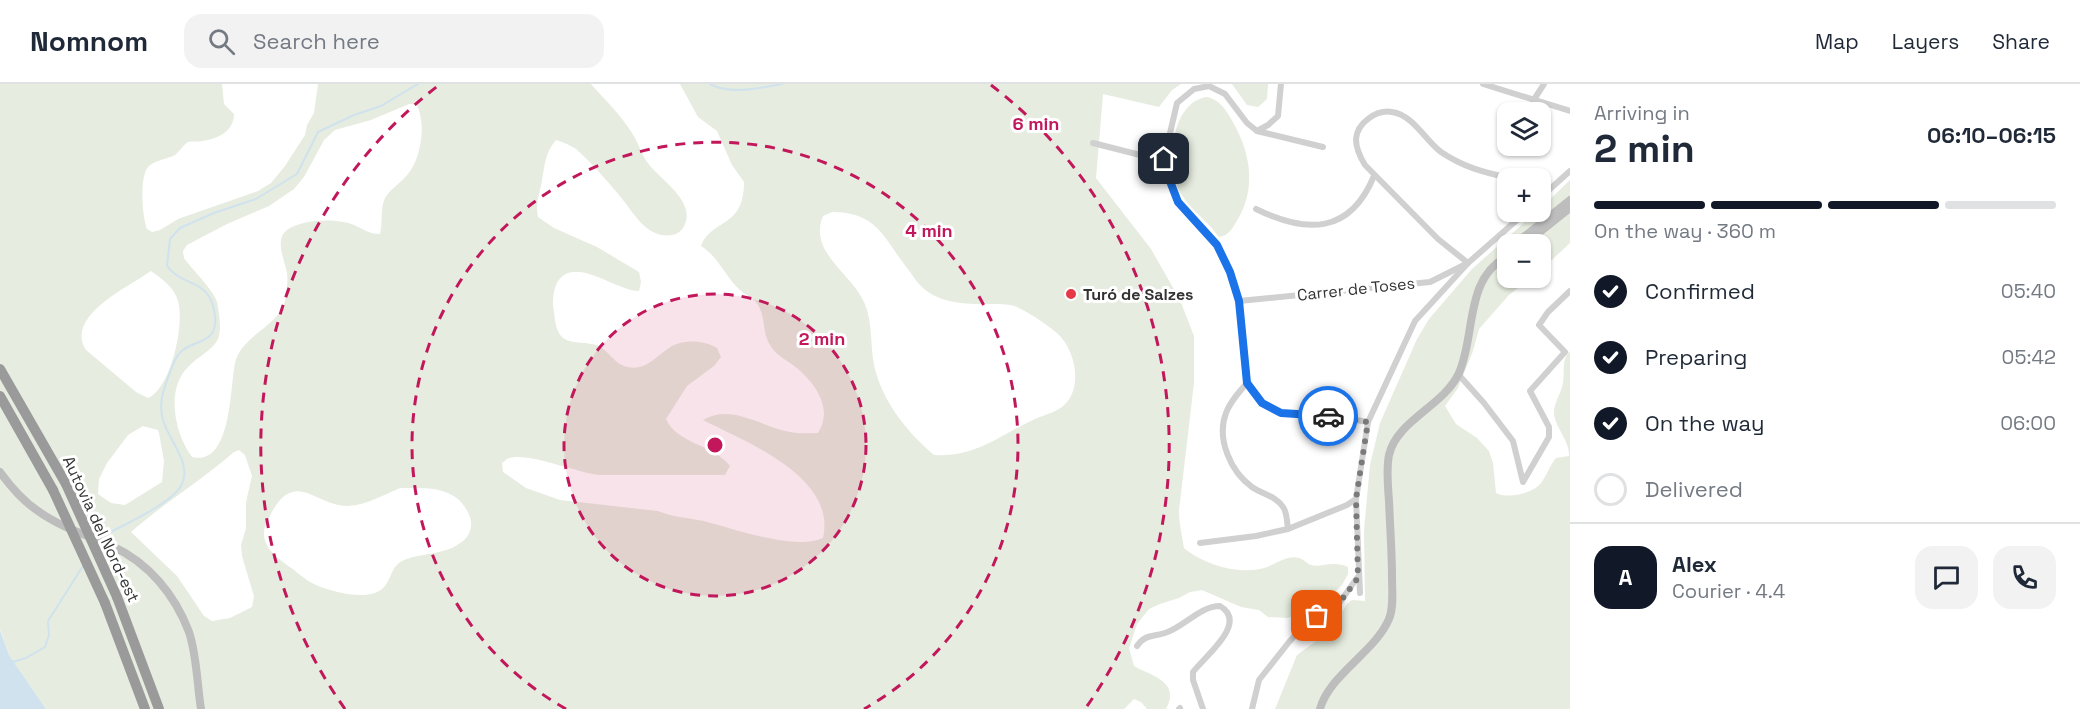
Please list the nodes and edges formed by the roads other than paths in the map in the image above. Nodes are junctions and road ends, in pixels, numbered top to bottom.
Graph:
1 (1281, 84) edge
2 (1482, 84) edge
3 (1544, 84) edge
4 (1533, 101) junction
5 (1570, 111) edge
6 (1257, 131) junction
7 (1094, 143) dead end
8 (1323, 147) dead end
9 (1164, 159) junction
10 (1570, 171) edge
11 (1497, 175) edge
12 (1374, 176) junction
13 (1551, 186) edge
14 (1570, 200) edge
15 (1570, 208) edge
16 (1256, 209) dead end
17 (1515, 222) edge
18 (1528, 234) edge
19 (1537, 234) edge
20 (1497, 262) edge
21 (1468, 263) junction
22 (1570, 291) edge
23 (1239, 301) junction
24 (0, 369) edge
25 (1458, 374) junction
26 (1247, 383) junction
27 (0, 396) edge
28 (1368, 422) junction
29 (0, 472) edge
30 (1356, 499) junction
31 (1288, 529) junction
32 (1200, 543) dead end
33 (1358, 578) junction
34 (1360, 593) dead end
35 (1137, 646) dead end
36 (145, 709) edge
37 (159, 709) edge
38 (201, 709) edge
39 (1203, 709) edge
40 (1252, 709) edge
41 (1320, 709) edge

1 - 6 street
2 - 4 street
3 - 4 street
4 - 5 street
6 - 8 street
6 - 9 street
7 - 9 street
9 - 23 street
10 - 13 street
11 - 12 street
12 - 16 street
12 - 21 street
14 - 18 main road
15 - 19 main road
17 - 21 street
20 - 25 main road
21 - 23 street, Carrer de Toses
21 - 28 street
22 - 25 street
23 - 26 street
24 - 37 highway, Autovia del Nord-est, bridge
25 - 41 main road
26 - 28 street
26 - 31 street
27 - 36 highway, Autovia del Nord-est, bridge
28 - 30 street
29 - 38 main road
30 - 31 street
30 - 33 street
31 - 32 street
33 - 34 street
33 - 40 street
35 - 39 street

